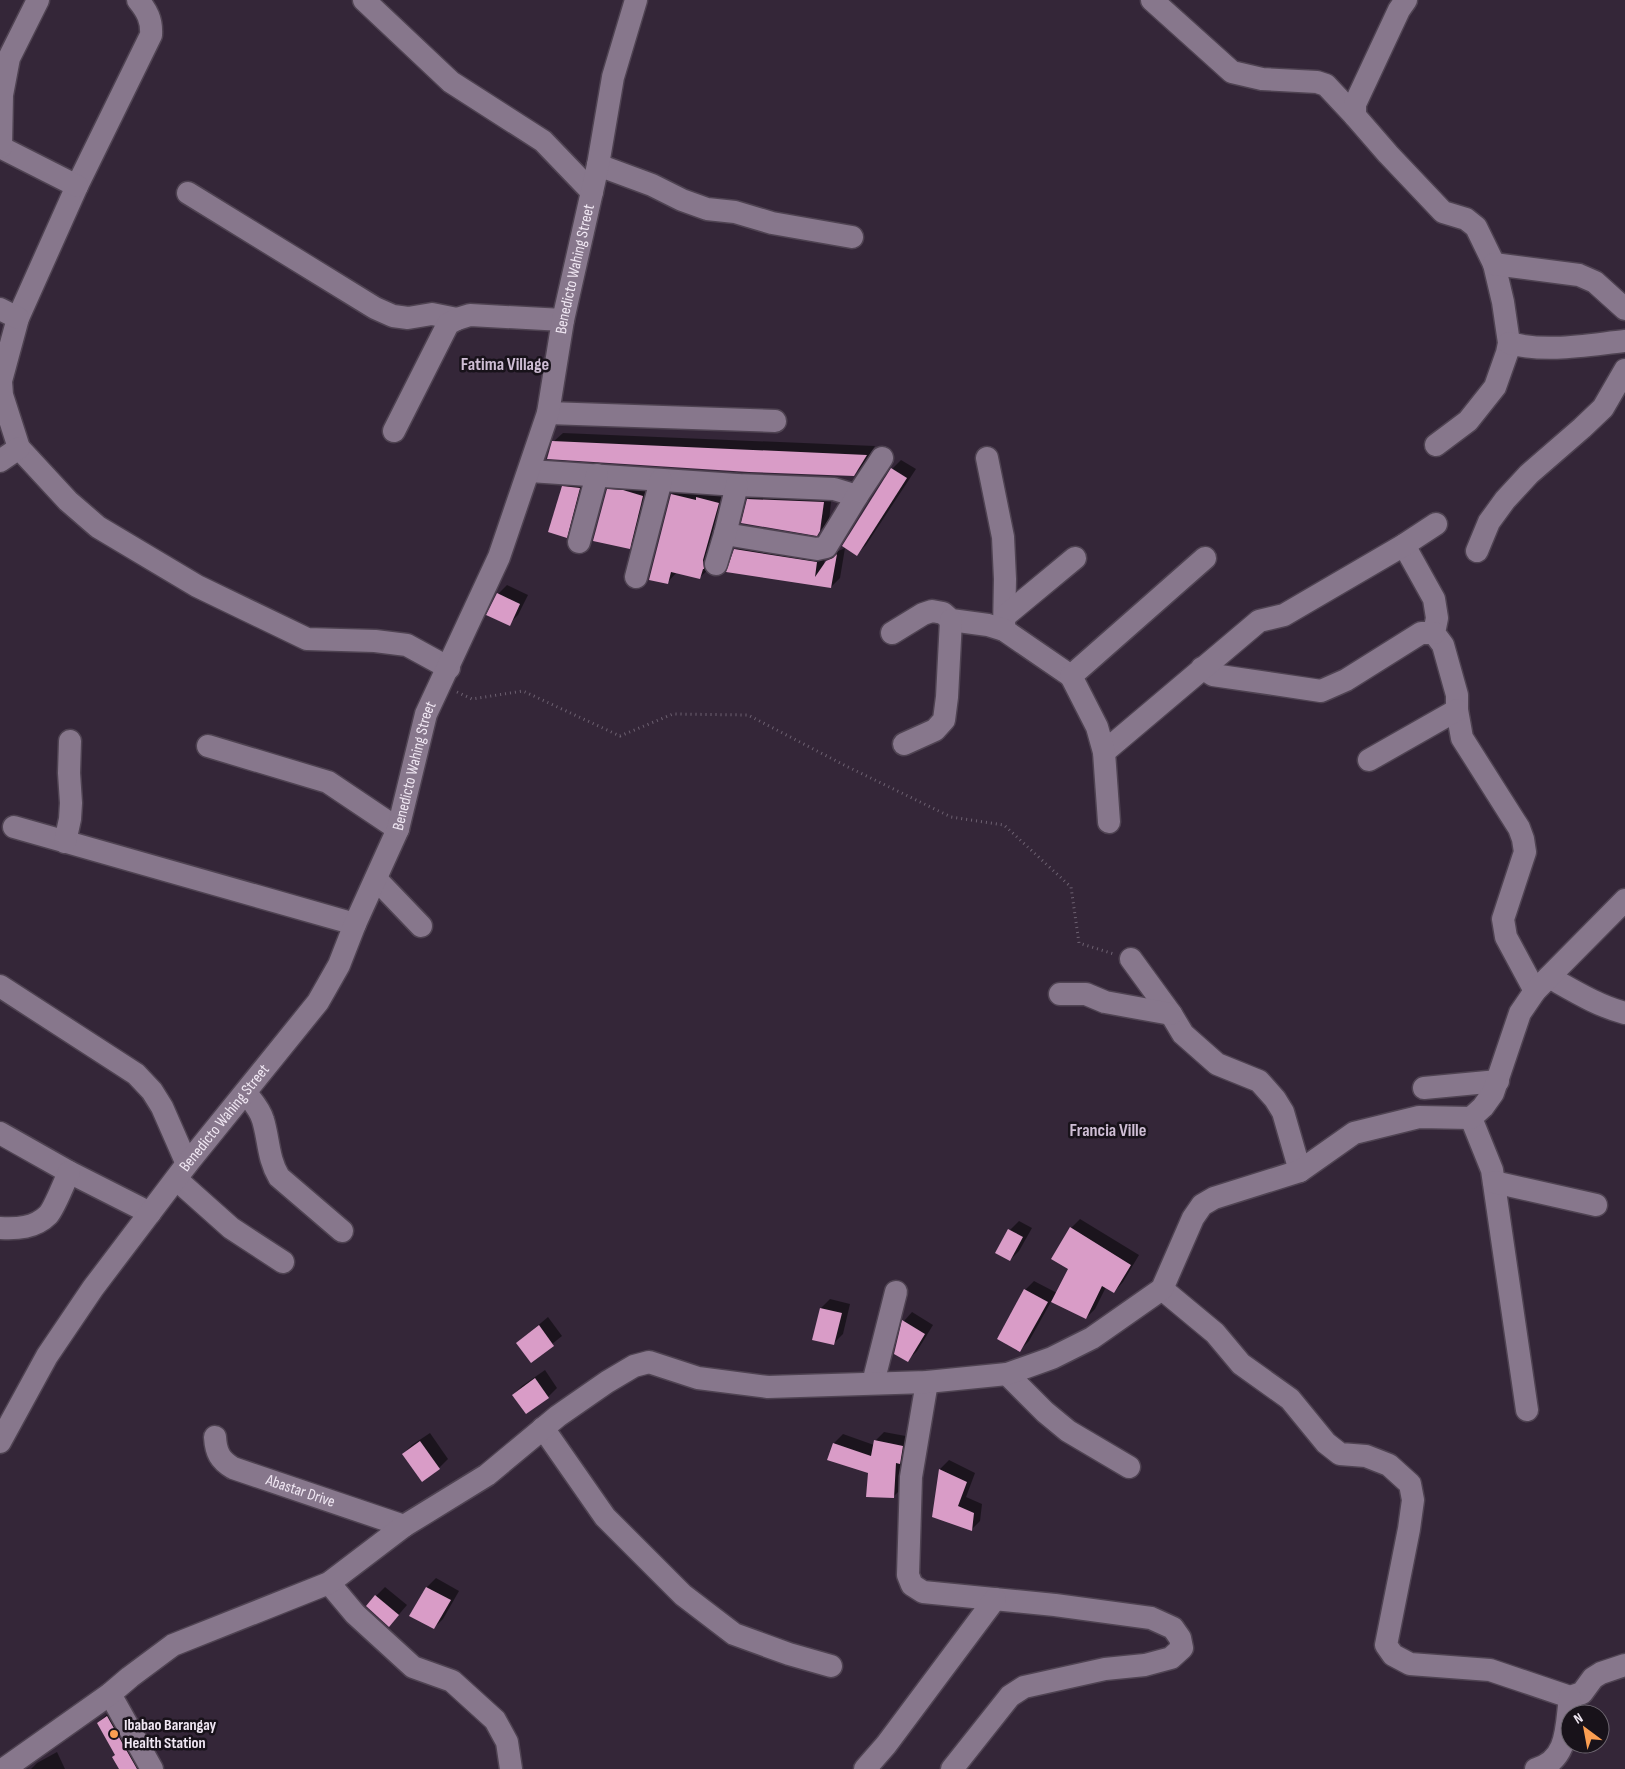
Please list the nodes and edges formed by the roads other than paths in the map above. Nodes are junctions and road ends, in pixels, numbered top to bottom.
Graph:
1 (38, 0) edge
2 (138, 0) edge
3 (364, 0) edge
4 (1152, 0) edge
5 (1406, 0) edge
6 (628, 3) edge
7 (1355, 116) junction
8 (1, 147) edge
9 (598, 165) junction
10 (77, 186) junction
11 (592, 192) junction
12 (188, 193) dead end
13 (852, 237) dead end
14 (1494, 264) junction
15 (1625, 309) edge
16 (9, 314) edge
17 (458, 319) junction
18 (563, 320) junction
19 (1625, 341) edge
20 (1509, 343) junction
21 (1625, 370) edge
22 (0, 381) edge
23 (548, 413) junction
24 (775, 421) dead end
25 (394, 430) dead end
26 (1436, 445) dead end
27 (19, 448) junction
28 (882, 458) dead end
29 (987, 458) dead end
30 (0, 461) edge
31 (530, 471) junction
32 (597, 476) junction
33 (661, 480) junction
34 (737, 485) junction
35 (857, 496) junction
36 (1436, 524) dead end
37 (725, 534) junction
38 (579, 542) dead end
39 (1404, 545) junction
40 (1477, 551) dead end
41 (1075, 558) dead end
42 (1205, 558) dead end
43 (716, 564) dead end
44 (636, 578) dead end
45 (950, 620) junction
46 (1005, 623) junction
47 (892, 633) dead end
48 (1434, 633) junction
49 (1202, 668) junction
50 (445, 676) junction
51 (1071, 676) junction
52 (1457, 710) junction
53 (70, 741) dead end
54 (904, 744) dead end
55 (208, 746) dead end
56 (1104, 752) junction
57 (1369, 760) dead end
58 (1109, 822) dead end
59 (14, 827) dead end
60 (398, 829) junction
61 (65, 842) junction
62 (376, 878) junction
63 (1625, 900) edge
64 (355, 924) junction
65 (421, 926) dead end
66 (1131, 959) road end
67 (1542, 984) junction
68 (0, 986) edge
69 (1060, 994) dead end
70 (1625, 1013) edge
71 (1171, 1014) junction
72 (1498, 1081) junction
73 (1424, 1088) dead end
74 (246, 1093) junction
75 (1471, 1118) junction
76 (0, 1132) edge
77 (1300, 1170) junction
78 (69, 1172) junction
79 (182, 1172) junction
80 (1494, 1182) junction
81 (1596, 1205) dead end
82 (150, 1213) junction
83 (0, 1228) edge
84 (342, 1231) dead end
85 (283, 1262) dead end
86 (1162, 1289) junction
87 (896, 1292) dead end
88 (1007, 1374) junction
89 (927, 1382) junction
90 (873, 1383) junction
91 (1527, 1410) dead end
92 (544, 1428) junction
93 (214, 1437) dead end
94 (0, 1442) edge
95 (1129, 1466) dead end
96 (404, 1526) junction
97 (329, 1583) junction
98 (994, 1598) junction
99 (1625, 1665) edge
100 (831, 1666) dead end
101 (110, 1694) junction
102 (1570, 1697) junction
103 (4, 1769) edge
104 (152, 1769) edge
105 (512, 1769) edge
106 (865, 1769) edge
107 (952, 1769) edge
108 (1536, 1769) edge

1 - 8 street
2 - 10 street
3 - 11 street
4 - 7 street
5 - 7 street
6 - 9 street, Benedicto Wahing Street
7 - 14 street
8 - 10 street
9 - 11 street, Benedicto Wahing Street
9 - 13 street
10 - 16 street
11 - 18 street, Benedicto Wahing Street
12 - 17 street
14 - 15 street
14 - 20 street
16 - 22 street
17 - 18 street
17 - 25 street
18 - 23 street, Benedicto Wahing Street
19 - 20 street
20 - 26 street
21 - 40 street
22 - 27 street
23 - 24 street
23 - 31 street, Benedicto Wahing Street
27 - 30 street
27 - 50 street
28 - 35 street
29 - 46 street
31 - 32 street
31 - 50 street, Benedicto Wahing Street
32 - 33 street
32 - 38 street
33 - 34 street
33 - 44 street
34 - 35 street
34 - 37 street
35 - 37 street
36 - 39 street
37 - 43 street
39 - 48 street
39 - 49 street
41 - 46 street
42 - 51 street
45 - 46 street
45 - 47 street
45 - 54 street
46 - 51 street
48 - 49 street
48 - 52 street
49 - 56 street
50 - 60 street, Benedicto Wahing Street
51 - 56 street
52 - 57 street
52 - 67 street
53 - 61 street
55 - 60 street
56 - 58 street
59 - 61 street
60 - 62 street, Benedicto Wahing Street
61 - 64 street
62 - 64 street, Benedicto Wahing Street
62 - 65 street
63 - 67 street
64 - 74 street, Benedicto Wahing Street
66 - 71 street
67 - 70 street
67 - 72 street
68 - 79 street
69 - 71 street
71 - 77 street
72 - 73 street
72 - 75 street
74 - 79 street, Benedicto Wahing Street
74 - 84 street
75 - 77 street
75 - 80 street
76 - 78 street
77 - 86 street
78 - 82 street
78 - 83 street
79 - 82 street, Benedicto Wahing Street
79 - 85 street
80 - 81 street
80 - 91 street
82 - 94 street, Benedicto Wahing Street
86 - 88 street
86 - 102 street
87 - 90 street
88 - 89 street
88 - 95 street
89 - 90 street
89 - 98 street
90 - 92 street
92 - 96 street
92 - 100 street
93 - 96 street, Abastar Drive
96 - 97 street
97 - 101 street
97 - 105 street
98 - 106 street
98 - 107 street
99 - 102 street
101 - 103 street
101 - 104 street
102 - 108 street

